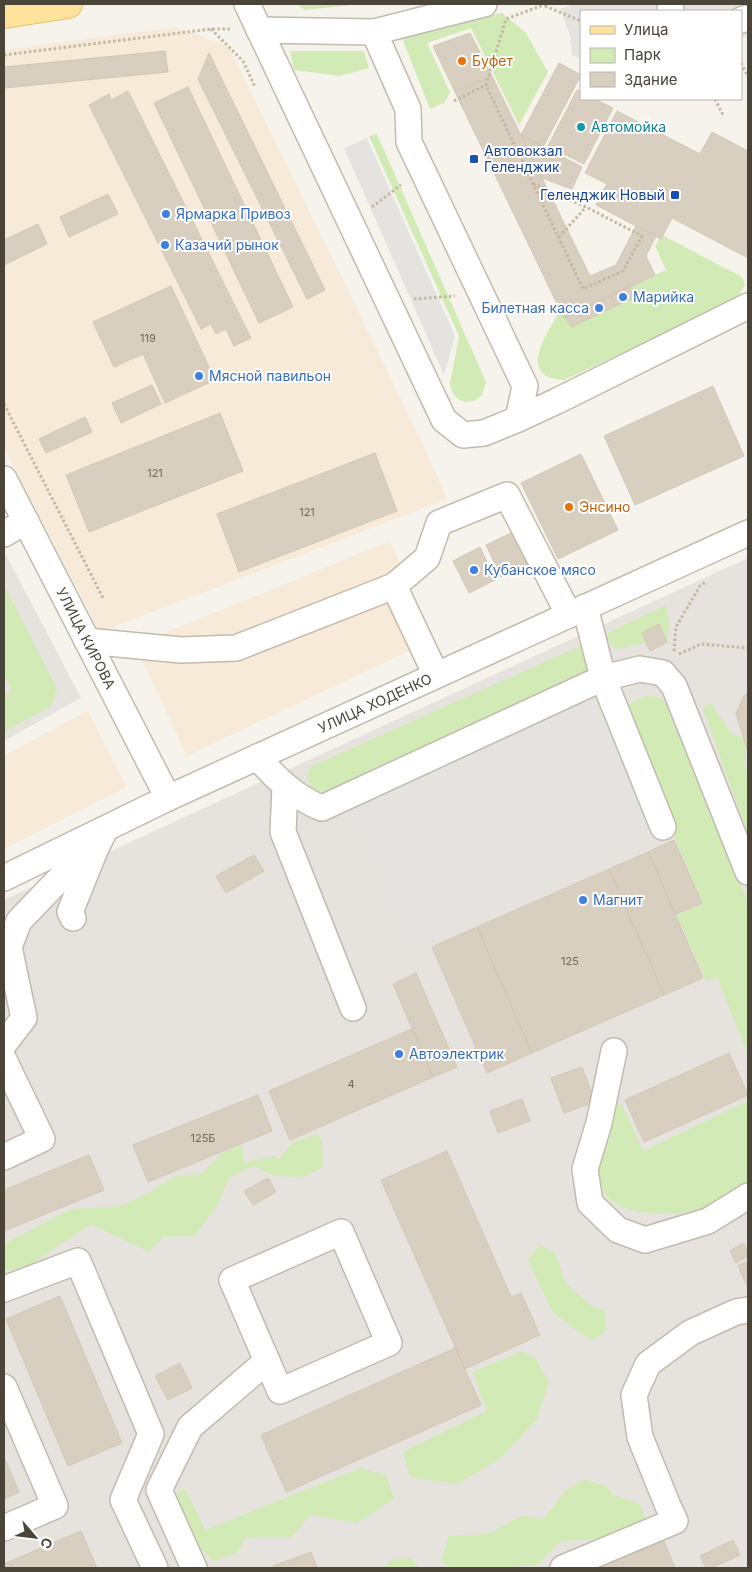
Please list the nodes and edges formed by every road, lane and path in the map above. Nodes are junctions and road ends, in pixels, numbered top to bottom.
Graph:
1 (68, 4) edge
2 (247, 4) edge
3 (484, 4) edge
4 (545, 5) edge
5 (4, 14) edge
6 (580, 21) edge
7 (259, 30) junction
8 (374, 32) junction
9 (4, 55) edge
10 (742, 66) edge
11 (748, 77) edge
12 (486, 85) junction
13 (716, 100) edge
14 (454, 101) dead end
15 (723, 115) dead end
16 (533, 184) junction
17 (586, 206) junction
18 (559, 237) junction
19 (748, 306) edge
20 (525, 386) junction
21 (558, 401) junction
22 (4, 404) edge
23 (518, 418) junction
24 (4, 479) edge
25 (26, 521) junction
26 (748, 533) edge
27 (4, 534) edge
28 (707, 581) dead end
29 (394, 586) junction
30 (104, 600) dead end
31 (577, 611) junction
32 (87, 641) junction
33 (748, 648) edge
34 (436, 675) junction
35 (603, 678) junction
36 (257, 757) junction
37 (285, 786) junction
38 (168, 798) junction
39 (107, 828) junction
40 (662, 828) dead end
41 (95, 850) junction
42 (748, 872) edge
43 (4, 878) edge
44 (73, 918) dead end
45 (353, 1008) dead end
46 (4, 1044) edge
47 (614, 1051) dead end
48 (4, 1060) edge
49 (4, 1157) edge
50 (748, 1196) edge
51 (4, 1289) edge
52 (748, 1310) edge
53 (267, 1361) junction
54 (6, 1399) edge
55 (4, 1528) edge
56 (155, 1568) edge
57 (194, 1568) edge
58 (563, 1568) edge

1 - 5 main road
2 - 7 street
3 - 8 street
4 - 6 path
4 - 12 path
7 - 8 street
7 - 9 path
7 - 23 street
8 - 20 street
10 - 11 path
12 - 14 path
12 - 16 path
13 - 15 path
16 - 17 path
16 - 18 path
17 - 18 path
17 - 18 path
19 - 21 street
20 - 21 street
20 - 23 street
21 - 23 street
22 - 30 path
24 - 25 street, УЛИЦА КИРОВА
25 - 27 street
25 - 32 street, УЛИЦА КИРОВА
26 - 31 street, УЛИЦА ХОДЕНКО
28 - 33 path
29 - 31 street
29 - 32 street
29 - 34 street
31 - 34 street, УЛИЦА ХОДЕНКО
31 - 35 street
32 - 38 street, УЛИЦА КИРОВА
34 - 36 street, УЛИЦА ХОДЕНКО
35 - 37 street
35 - 40 street
35 - 42 street
36 - 37 street
36 - 38 street, УЛИЦА ХОДЕНКО
37 - 45 street
38 - 39 street, УЛИЦА ХОДЕНКО
39 - 41 street
39 - 43 street, УЛИЦА ХОДЕНКО
41 - 44 street
41 - 46 street
47 - 50 street
48 - 49 street
51 - 56 street
52 - 58 street
53 - 53 street
53 - 57 street
54 - 55 street

